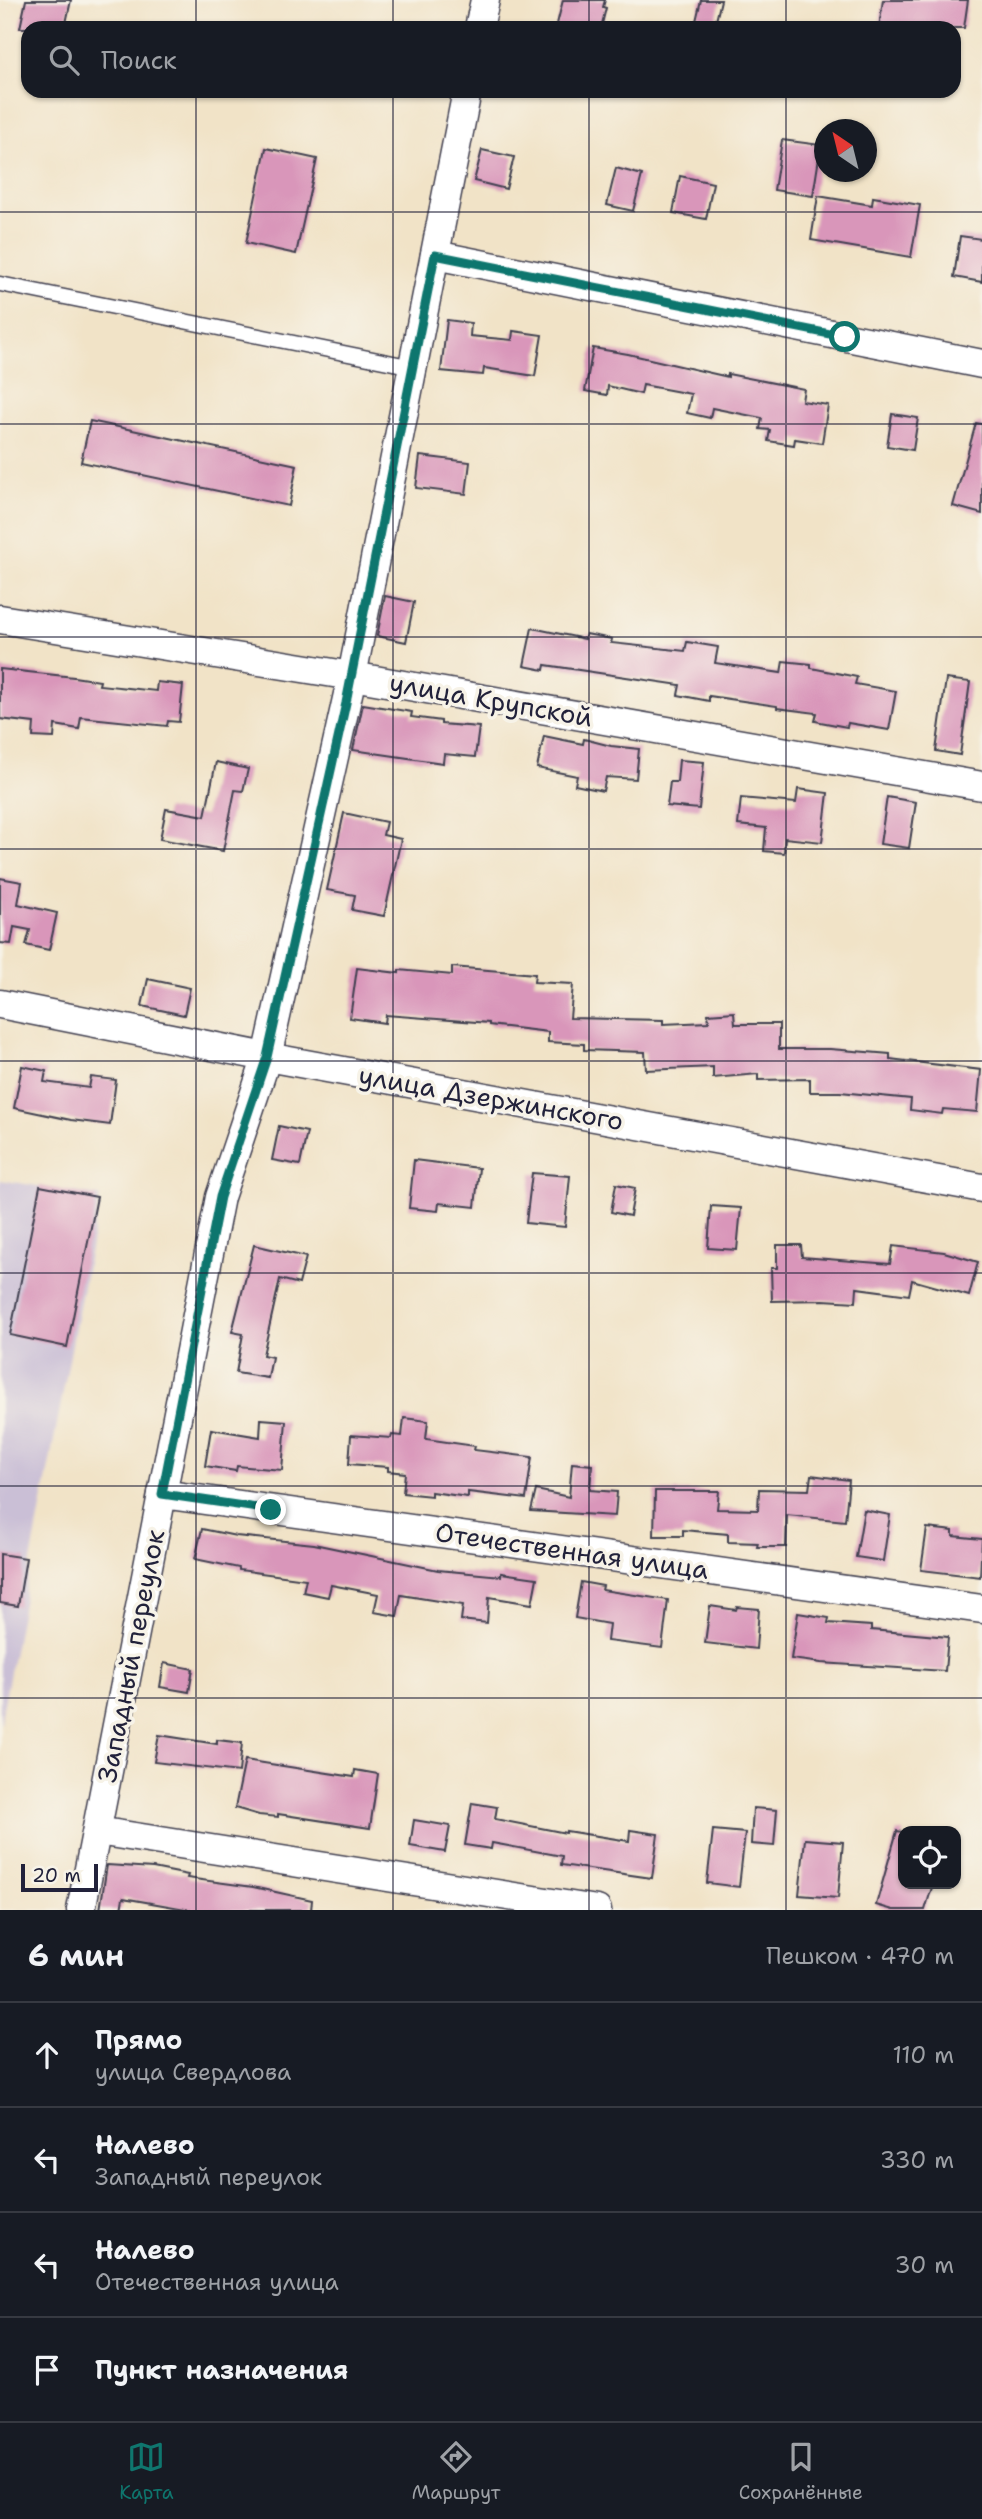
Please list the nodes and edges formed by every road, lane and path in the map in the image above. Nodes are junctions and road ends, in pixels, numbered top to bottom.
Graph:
1 (485, 0) edge
2 (481, 21) edge
3 (466, 98) edge
4 (435, 255) junction
5 (0, 284) edge
6 (982, 364) edge
7 (413, 367) junction
8 (0, 619) edge
9 (352, 676) junction
10 (982, 786) edge
11 (0, 1004) edge
12 (267, 1057) junction
13 (982, 1188) edge
14 (162, 1494) junction
15 (982, 1608) edge
16 (97, 1831) junction
17 (81, 1910) edge
18 (597, 1910) edge

1 - 2 street
3 - 4 street, Западный переулок
4 - 6 street
4 - 7 street, Западный переулок
5 - 7 lane
7 - 9 street, Западный переулок
8 - 9 street, улица Крупской
9 - 10 street, улица Крупской
9 - 12 street, Западный переулок
11 - 12 street, улица Дзержинского
12 - 13 street, улица Дзержинского
12 - 14 street, Западный переулок
14 - 15 street, Отечественная улица
14 - 16 street, Западный переулок
16 - 17 street, Западный переулок
16 - 18 street

